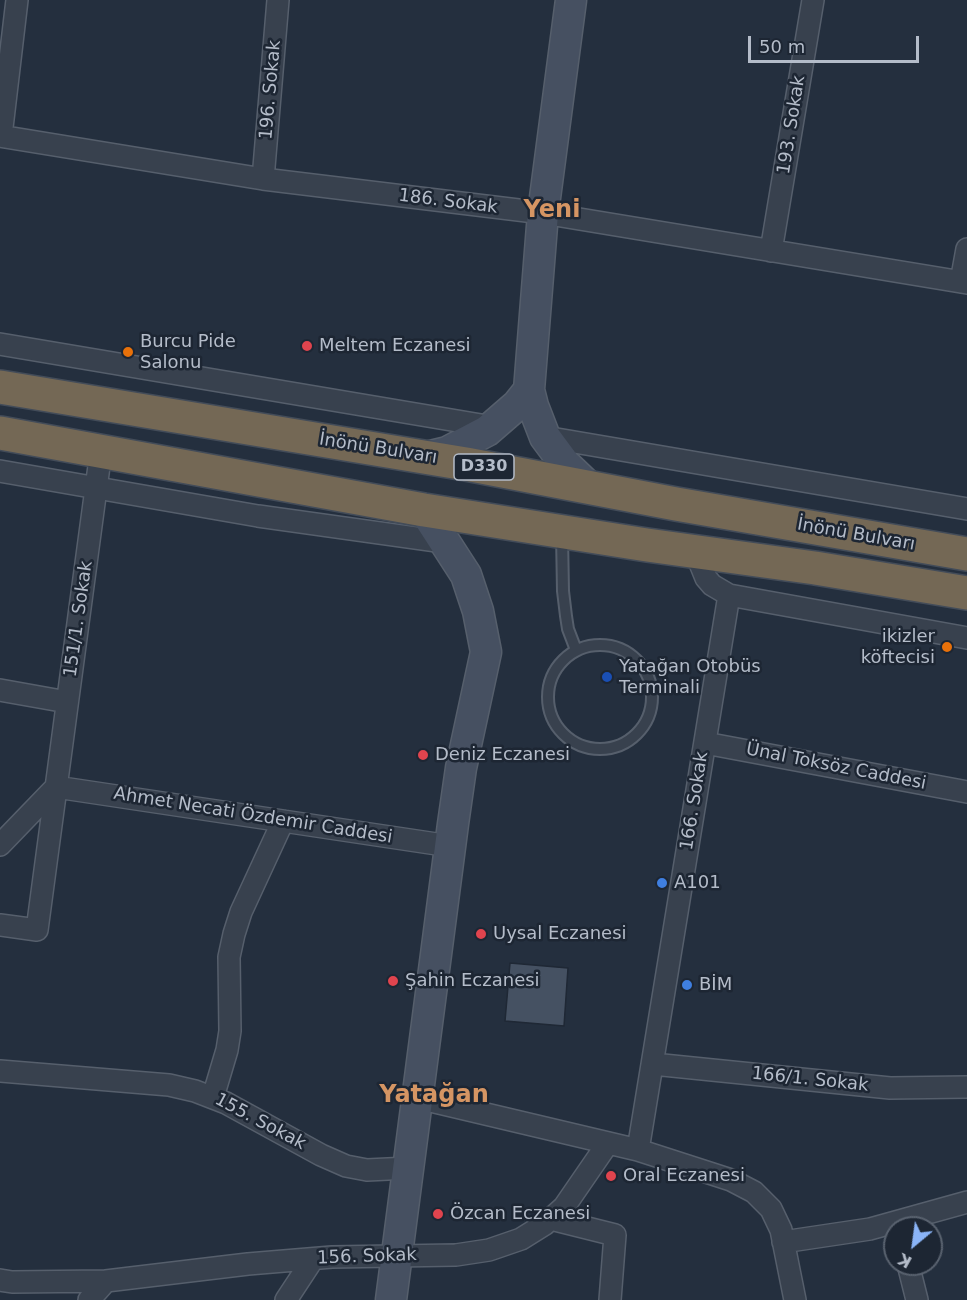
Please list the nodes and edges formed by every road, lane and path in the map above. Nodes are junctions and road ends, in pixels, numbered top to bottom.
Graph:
1 (17, 0) edge
2 (278, 0) edge
3 (571, 0) edge
4 (813, 0) edge
5 (1, 136) edge
6 (263, 179) junction
7 (543, 213) junction
8 (967, 249) edge
9 (771, 251) junction
10 (964, 283) edge
11 (0, 344) edge
12 (0, 387) edge
13 (529, 390) junction
14 (493, 427) junction
15 (0, 433) edge
16 (545, 437) junction
17 (101, 451) junction
18 (426, 457) junction
19 (0, 471) edge
20 (589, 487) junction
21 (96, 488) junction
22 (967, 509) edge
23 (423, 510) junction
24 (562, 533) junction
25 (444, 542) junction
26 (695, 551) junction
27 (967, 554) edge
28 (967, 593) edge
29 (729, 595) junction
30 (967, 638) edge
31 (576, 650) junction
32 (0, 690) edge
33 (67, 702) junction
34 (705, 743) junction
35 (56, 787) junction
36 (967, 792) edge
37 (283, 821) junction
38 (0, 845) edge
39 (450, 846) junction
40 (0, 925) edge
41 (653, 1064) junction
42 (0, 1071) edge
43 (967, 1088) edge
44 (213, 1096) junction
45 (418, 1098) junction
46 (608, 1143) junction
47 (638, 1150) junction
48 (409, 1168) junction
49 (967, 1202) edge
50 (925, 1216) edge
51 (551, 1219) junction
52 (883, 1227) edge
53 (783, 1242) junction
54 (398, 1255) junction
55 (312, 1259) junction
56 (911, 1276) edge
57 (0, 1280) edge
58 (106, 1281) junction
59 (89, 1300) edge
60 (286, 1300) edge
61 (391, 1300) edge
62 (610, 1300) edge
63 (795, 1300) edge
64 (917, 1300) edge

1 - 5 street
2 - 6 street, 196. Sokak
3 - 7 street
4 - 9 street, 193. Sokak
5 - 6 street, 186. Sokak
6 - 7 street, 186. Sokak
7 - 9 street, 186. Sokak
7 - 13 street
8 - 10 street
9 - 10 street, 186. Sokak
11 - 14 street
12 - 18 highway, İnönü Bulvarı / D330
13 - 14 street
13 - 16 street
14 - 18 street
15 - 17 highway
16 - 20 street
16 - 22 street
17 - 21 street, 151/1. Sokak
17 - 23 highway
18 - 20 highway, İnönü Bulvarı / D330
19 - 21 street
20 - 27 highway, İnönü Bulvarı / D330
21 - 25 street
21 - 33 street, 151/1. Sokak
23 - 24 highway
23 - 25 street
24 - 26 highway
24 - 31 lane
25 - 39 street
26 - 28 highway
26 - 29 street
29 - 30 street
29 - 34 street, 166. Sokak
31 - 31 lane
32 - 33 street
33 - 35 street, 151/1. Sokak
34 - 36 street, Ünal Toksöz Caddesi
34 - 41 street, 166. Sokak
35 - 37 street, Ahmet Necati Özdemir Caddesi
35 - 38 street
35 - 40 street, 151/1. Sokak
37 - 39 street, Ahmet Necati Özdemir Caddesi
37 - 44 street
39 - 45 street
41 - 43 street, 166/1. Sokak
41 - 47 street, 166. Sokak
42 - 44 street, 155. Sokak
44 - 48 street, 155. Sokak
45 - 46 street
45 - 48 street
46 - 47 street
46 - 51 street, 156. Sokak
47 - 53 street
48 - 54 street
49 - 50 street
51 - 54 street, 156. Sokak
51 - 62 street
52 - 53 street
53 - 63 street
54 - 55 street, 156. Sokak
54 - 61 street
55 - 58 street, 156. Sokak
55 - 60 street
56 - 64 street
57 - 58 street, 156. Sokak
58 - 59 street

